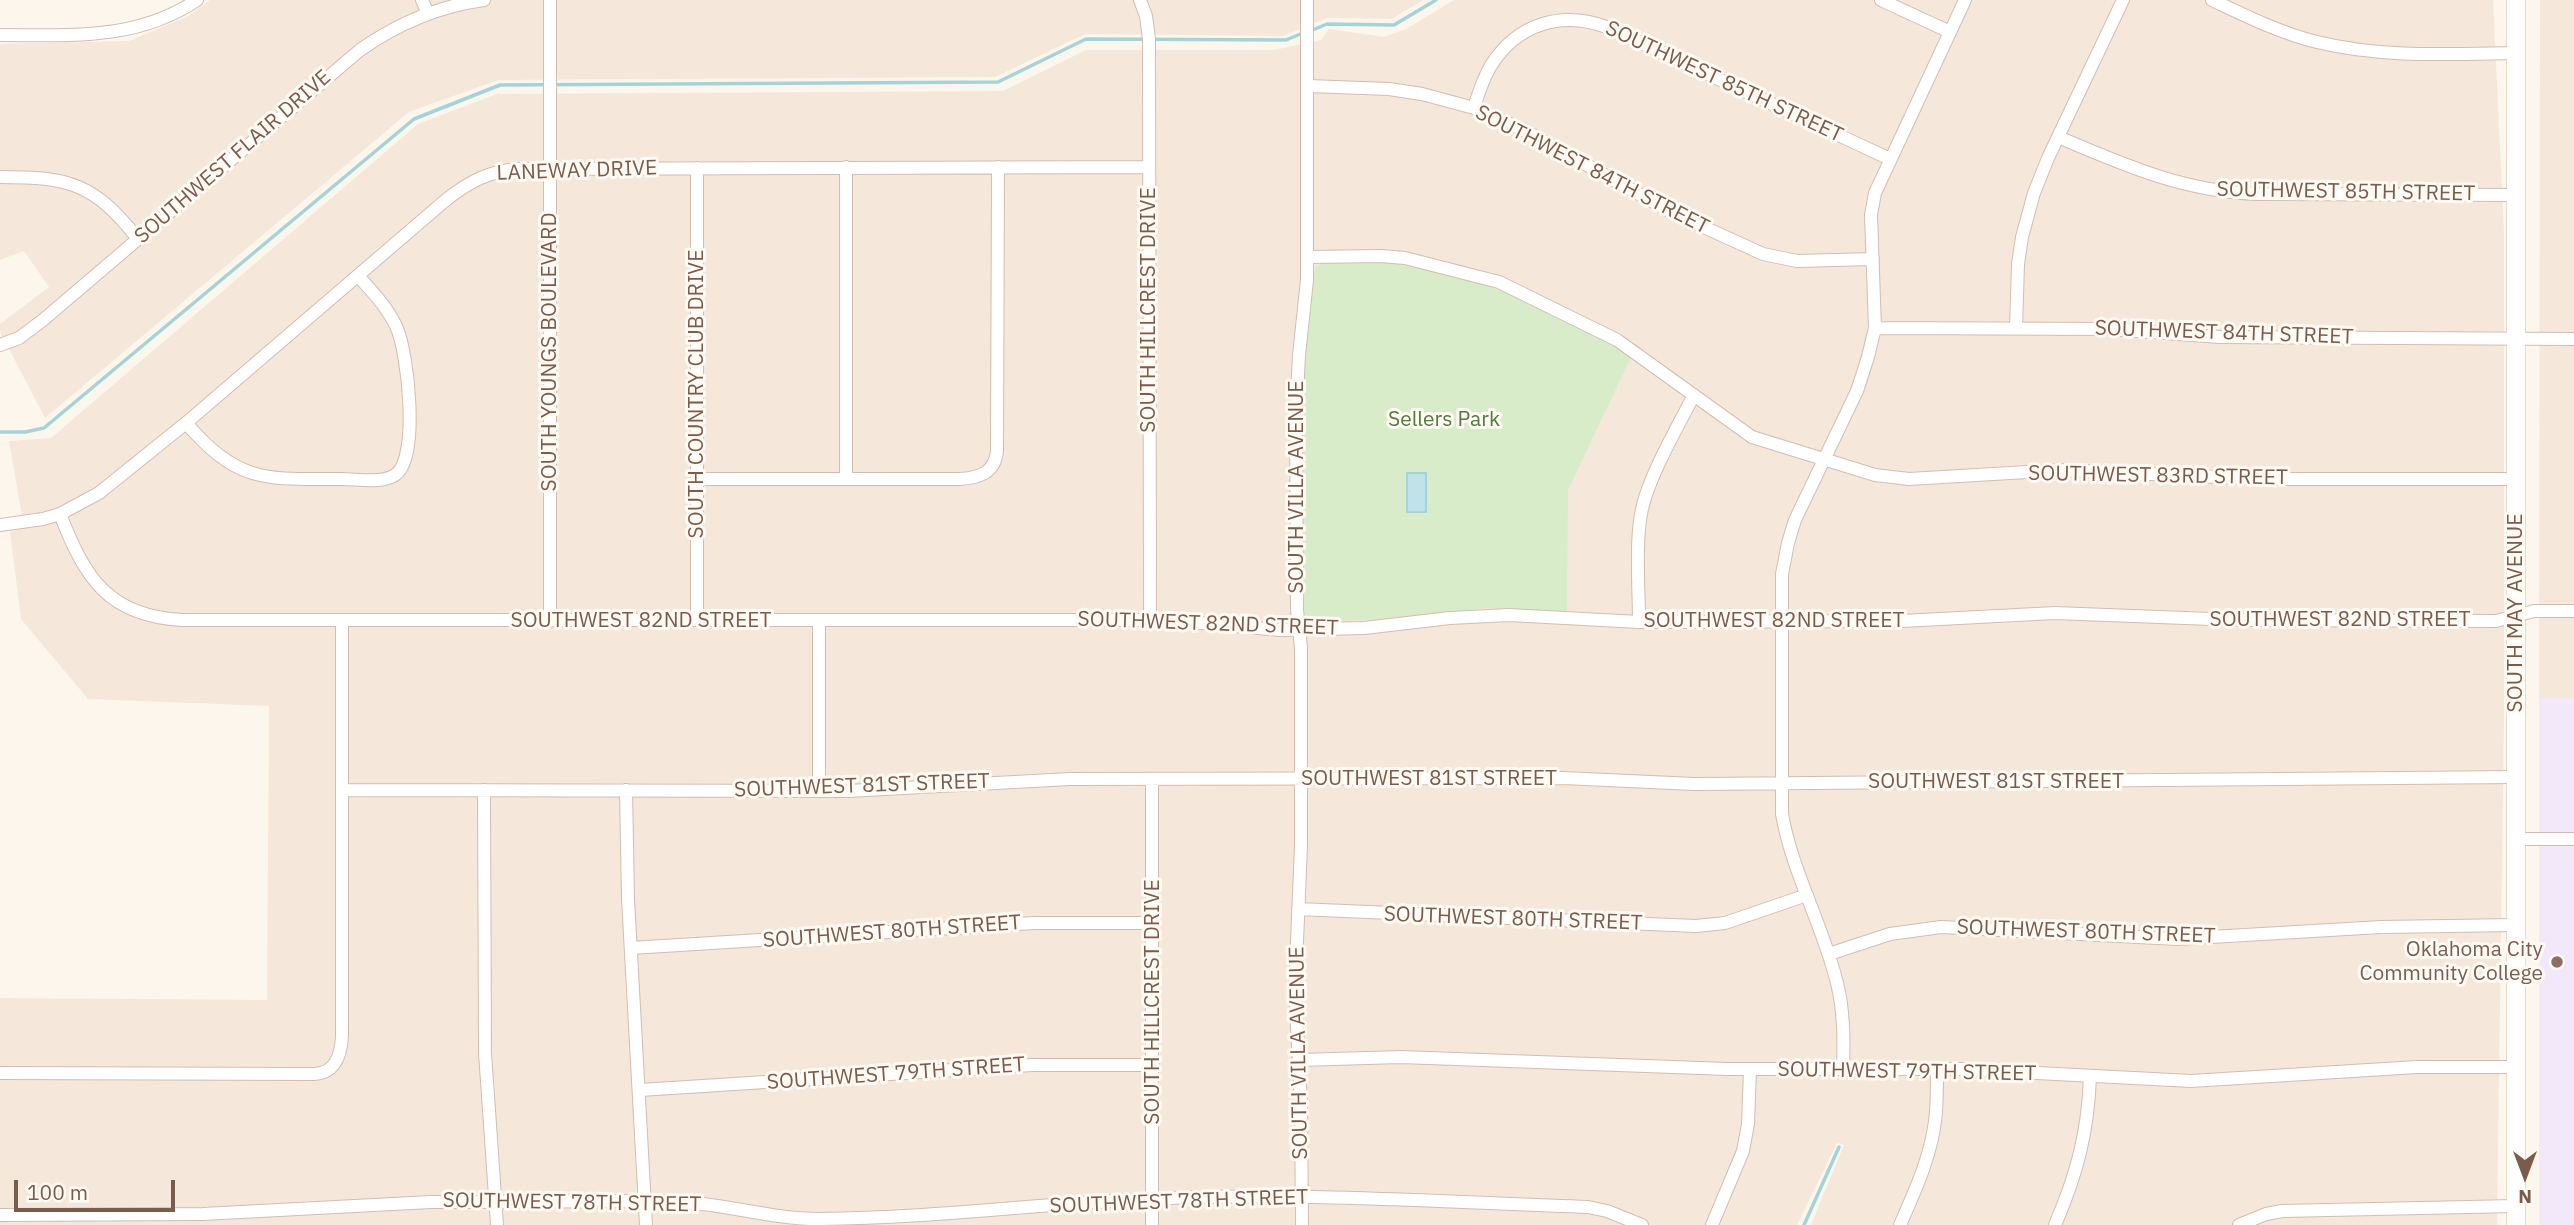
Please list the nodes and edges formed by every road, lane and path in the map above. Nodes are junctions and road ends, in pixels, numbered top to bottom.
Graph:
1 (197, 0) edge
2 (422, 0) edge
3 (484, 0) edge
4 (550, 0) edge
5 (1140, 0) edge
6 (1307, 0) edge
7 (1881, 0) edge
8 (1965, 0) edge
9 (2123, 0) edge
10 (2212, 0) edge
11 (2516, 0) edge
12 (428, 14) junction
13 (1950, 32) junction
14 (0, 35) edge
15 (2516, 53) junction
16 (1308, 86) junction
17 (1474, 108) junction
18 (2058, 137) junction
19 (1890, 159) junction
20 (846, 167) junction
21 (998, 167) junction
22 (1149, 167) junction
23 (697, 168) junction
24 (550, 169) junction
25 (0, 177) edge
26 (2517, 195) junction
27 (138, 239) junction
28 (1307, 257) junction
29 (1873, 259) junction
30 (358, 276) junction
31 (1875, 328) junction
32 (2016, 328) junction
33 (2516, 339) junction
34 (2574, 340) edge
35 (0, 345) edge
36 (1694, 396) junction
37 (186, 422) junction
38 (1824, 460) junction
39 (697, 479) junction
40 (846, 479) junction
41 (2516, 480) junction
42 (60, 514) junction
43 (0, 525) edge
44 (2574, 611) edge
45 (2516, 616) junction
46 (696, 620) junction
47 (1150, 620) junction
48 (342, 621) junction
49 (550, 621) junction
50 (820, 621) junction
51 (1639, 622) junction
52 (1781, 623) junction
53 (1299, 630) junction
54 (2516, 778) junction
55 (1152, 779) junction
56 (1301, 779) junction
57 (1780, 783) junction
58 (342, 790) junction
59 (484, 790) junction
60 (626, 790) junction
61 (819, 791) junction
62 (2516, 839) junction
63 (2574, 839) edge
64 (1807, 895) junction
65 (1298, 909) junction
66 (1153, 923) junction
67 (2515, 925) junction
68 (631, 948) junction
69 (1829, 954) junction
70 (1300, 1060) junction
71 (1153, 1065) junction
72 (2515, 1067) junction
73 (1843, 1069) junction
74 (1937, 1069) junction
75 (1749, 1070) junction
76 (0, 1073) edge
77 (2090, 1077) junction
78 (640, 1090) junction
79 (1302, 1198) junction
80 (1152, 1199) junction
81 (495, 1201) junction
82 (646, 1201) junction
83 (2515, 1206) junction
84 (0, 1215) edge
85 (820, 1222) edge
86 (497, 1225) edge
87 (646, 1225) edge
88 (1152, 1225) edge
89 (1302, 1225) edge
90 (1642, 1225) edge
91 (1712, 1225) edge
92 (1900, 1225) edge
93 (2055, 1225) edge
94 (2239, 1225) edge
95 (2516, 1225) edge

1 - 14 street
2 - 12 street
3 - 12 street, SOUTHWEST FLAIR DRIVE
4 - 24 street, SOUTH YOUNGS BOULEVARD
5 - 22 street, SOUTH HILLCREST DRIVE
6 - 16 street, SOUTH VILLA AVENUE
7 - 13 street
8 - 13 street
9 - 18 street
10 - 15 street
11 - 15 main road, SOUTH MAY AVENUE
12 - 27 street, SOUTHWEST FLAIR DRIVE
13 - 19 street
15 - 26 main road, SOUTH MAY AVENUE
16 - 17 street, SOUTHWEST 84TH STREET
16 - 28 street, SOUTH VILLA AVENUE
17 - 19 street, SOUTHWEST 85TH STREET
17 - 29 street, SOUTHWEST 84TH STREET
18 - 26 street, SOUTHWEST 85TH STREET
18 - 32 street
19 - 29 street
20 - 21 street, LANEWAY DRIVE
20 - 23 street, LANEWAY DRIVE
20 - 40 street
21 - 22 street, LANEWAY DRIVE
21 - 40 street
22 - 47 street, SOUTH HILLCREST DRIVE
23 - 24 street, LANEWAY DRIVE
23 - 39 street, SOUTH COUNTRY CLUB DRIVE
24 - 30 street, LANEWAY DRIVE
24 - 49 street, SOUTH YOUNGS BOULEVARD
25 - 27 street
26 - 33 main road, SOUTH MAY AVENUE
27 - 35 street, SOUTHWEST FLAIR DRIVE
28 - 36 street, SOUTHWEST 83RD STREET
28 - 53 street, SOUTH VILLA AVENUE
29 - 31 street
30 - 37 street, LANEWAY DRIVE
30 - 37 street
31 - 32 street, SOUTHWEST 84TH STREET
31 - 38 street
32 - 33 street, SOUTHWEST 84TH STREET
33 - 34 street, SOUTHWEST 84TH STREET
33 - 41 main road, SOUTH MAY AVENUE
36 - 38 street, SOUTHWEST 83RD STREET
36 - 51 street
37 - 42 street, LANEWAY DRIVE
38 - 41 street, SOUTHWEST 83RD STREET
38 - 52 street
39 - 40 street
39 - 46 street, SOUTH COUNTRY CLUB DRIVE
41 - 45 main road, SOUTH MAY AVENUE
42 - 43 street, LANEWAY DRIVE
42 - 48 street, SOUTHWEST 82ND STREET
44 - 45 street, SOUTHWEST 82ND STREET
45 - 52 street, SOUTHWEST 82ND STREET
45 - 54 main road, SOUTH MAY AVENUE
46 - 49 street, SOUTHWEST 82ND STREET
46 - 50 street, SOUTHWEST 82ND STREET
47 - 50 street, SOUTHWEST 82ND STREET
47 - 53 street, SOUTHWEST 82ND STREET
48 - 49 street, SOUTHWEST 82ND STREET
48 - 58 street
50 - 61 street
51 - 52 street, SOUTHWEST 82ND STREET
51 - 53 street, SOUTHWEST 82ND STREET
52 - 57 street
53 - 56 street, SOUTH VILLA AVENUE
54 - 57 street, SOUTHWEST 81ST STREET
54 - 62 main road, SOUTH MAY AVENUE
55 - 56 street, SOUTHWEST 81ST STREET
55 - 61 street, SOUTHWEST 81ST STREET
55 - 66 street, SOUTH HILLCREST DRIVE
56 - 57 street, SOUTHWEST 81ST STREET
56 - 65 street, SOUTH VILLA AVENUE
57 - 64 street
58 - 59 street, SOUTHWEST 81ST STREET
58 - 76 street
59 - 60 street, SOUTHWEST 81ST STREET
59 - 81 street
60 - 61 street, SOUTHWEST 81ST STREET
60 - 68 street
62 - 63 street
62 - 67 main road, SOUTH MAY AVENUE
64 - 65 street, SOUTHWEST 80TH STREET
64 - 69 street
65 - 70 street, SOUTH VILLA AVENUE
66 - 68 street, SOUTHWEST 80TH STREET
66 - 71 street, SOUTH HILLCREST DRIVE
67 - 69 street, SOUTHWEST 80TH STREET
67 - 72 main road, SOUTH MAY AVENUE
68 - 78 street
69 - 73 street
70 - 75 street, SOUTHWEST 79TH STREET
70 - 79 street, SOUTH VILLA AVENUE
71 - 78 street, SOUTHWEST 79TH STREET
71 - 80 street, SOUTH HILLCREST DRIVE
72 - 77 street, SOUTHWEST 79TH STREET
72 - 83 main road, SOUTH MAY AVENUE
73 - 74 street, SOUTHWEST 79TH STREET
73 - 75 street, SOUTHWEST 79TH STREET
74 - 77 street, SOUTHWEST 79TH STREET
74 - 92 street
75 - 91 street
77 - 93 street
78 - 82 street
79 - 80 street, SOUTHWEST 78TH STREET
79 - 89 street, SOUTH VILLA AVENUE
79 - 90 street, SOUTHWEST 78TH STREET
80 - 85 street, SOUTHWEST 78TH STREET
80 - 88 street, SOUTH HILLCREST DRIVE
81 - 82 street, SOUTHWEST 78TH STREET
81 - 84 street, SOUTHWEST 78TH STREET
81 - 86 street
82 - 85 street, SOUTHWEST 78TH STREET
82 - 87 street
83 - 94 street
83 - 95 main road, SOUTH MAY AVENUE

